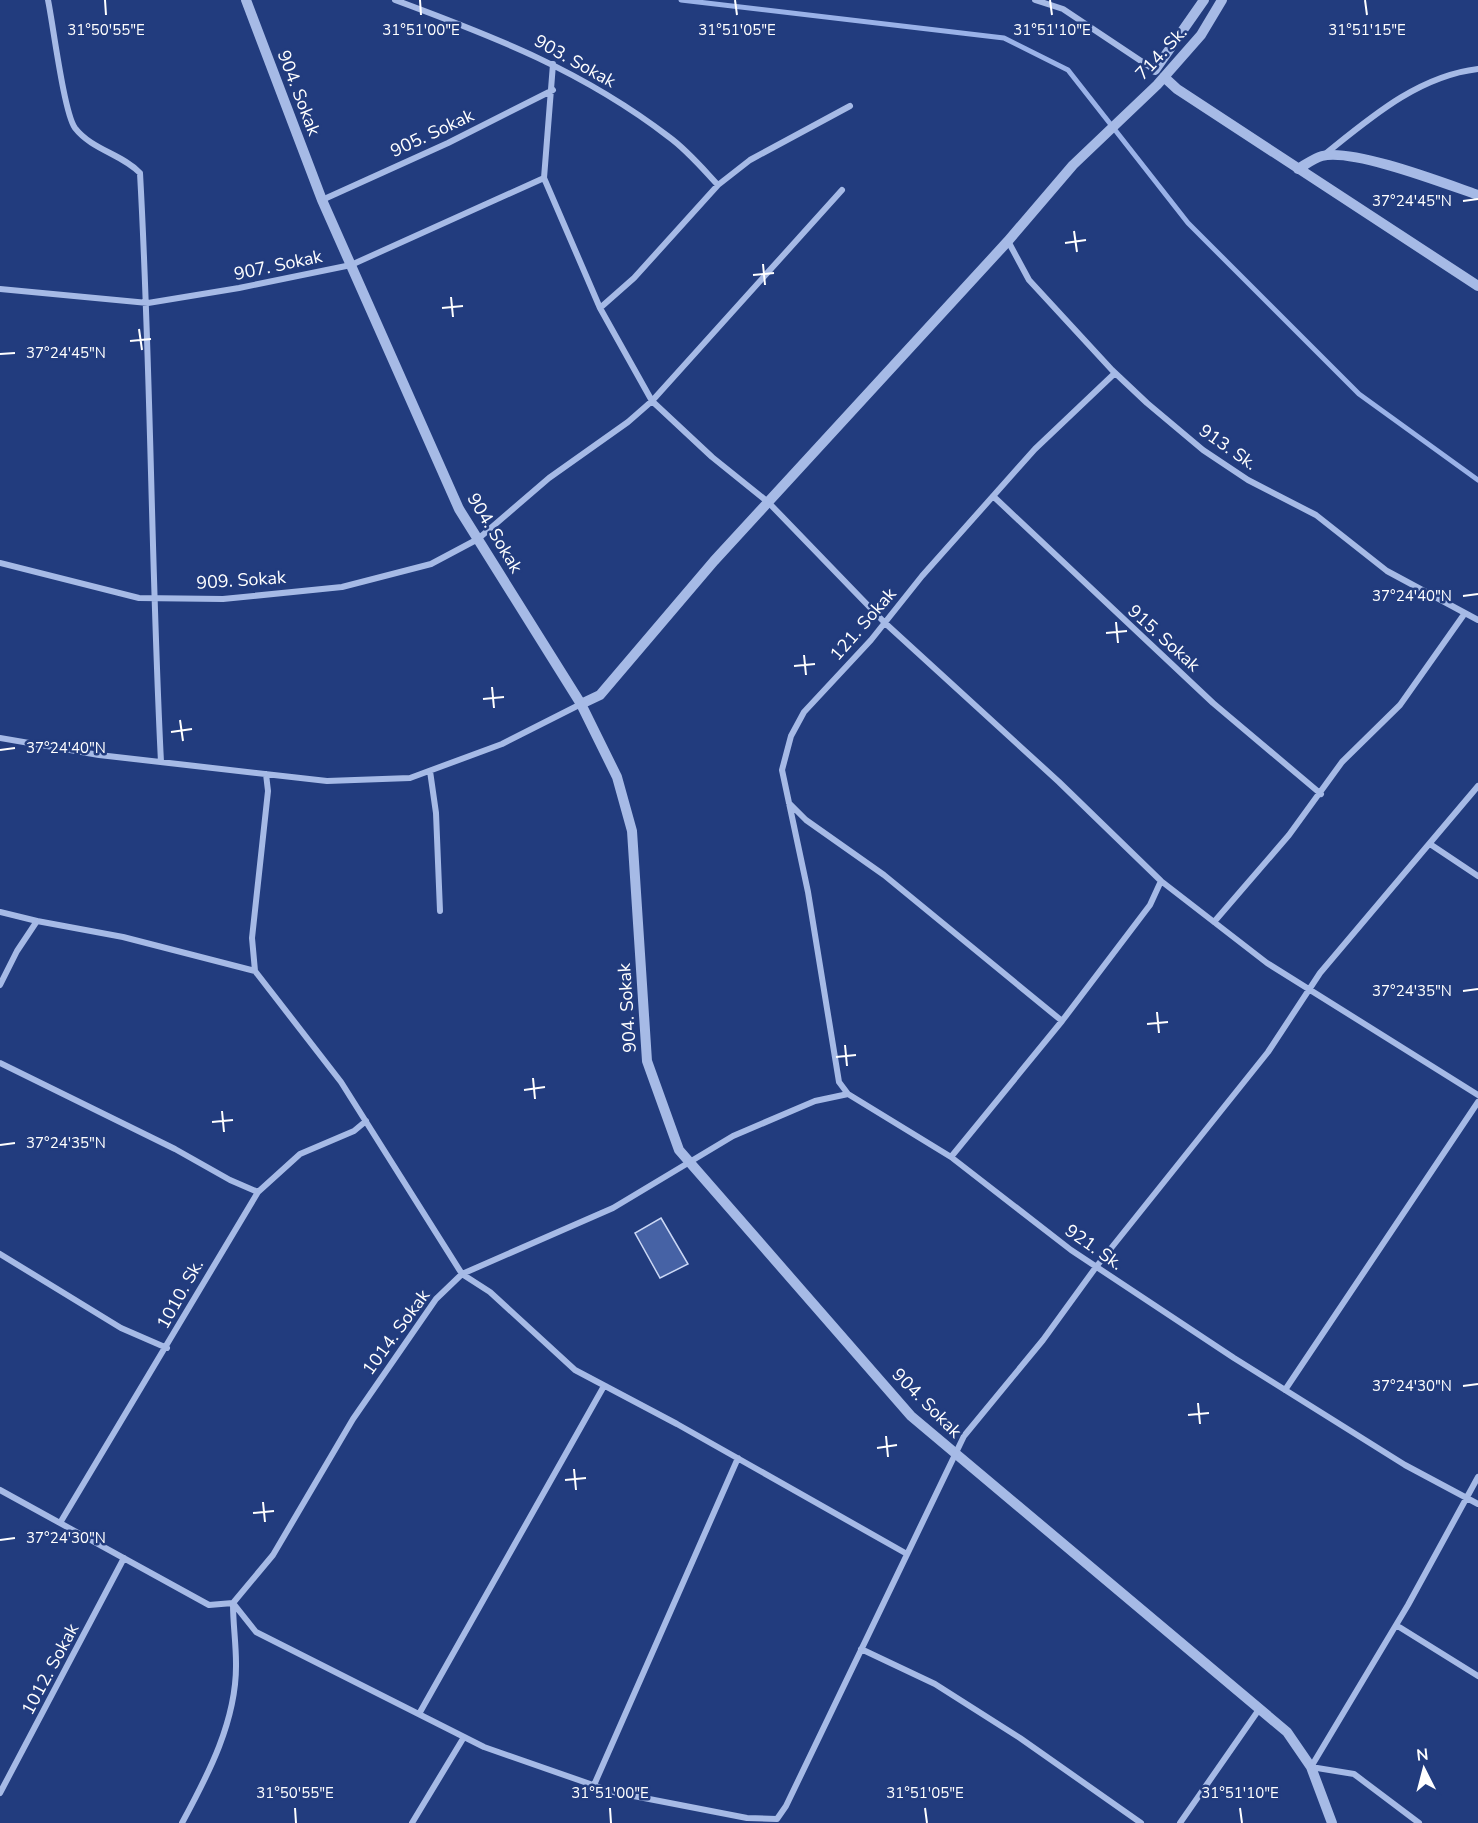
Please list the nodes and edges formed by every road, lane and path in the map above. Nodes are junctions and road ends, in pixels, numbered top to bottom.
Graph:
1 (48, 0) edge
2 (246, 0) edge
3 (394, 0) edge
4 (1035, 0) edge
5 (1058, 0) edge
6 (1204, 0) edge
7 (1222, 0) edge
8 (1063, 9) junction
9 (553, 64) junction
10 (1478, 69) edge
11 (1160, 74) junction
12 (552, 90) junction
13 (850, 106) dead end
14 (1323, 156) junction
15 (1298, 169) junction
16 (544, 178) junction
17 (718, 185) junction
18 (842, 190) dead end
19 (1478, 195) edge
20 (322, 200) junction
21 (1008, 242) junction
22 (351, 265) junction
23 (1478, 286) edge
24 (0, 289) edge
25 (148, 303) junction
26 (600, 308) junction
27 (1115, 373) junction
28 (652, 401) junction
29 (993, 496) junction
30 (768, 502) junction
31 (478, 539) junction
32 (0, 563) edge
33 (155, 598) junction
34 (1465, 613) junction
35 (1478, 620) edge
36 (885, 623) junction
37 (582, 704) junction
38 (0, 738) edge
39 (161, 762) junction
40 (430, 771) junction
41 (266, 774) junction
42 (1478, 786) edge
43 (1321, 794) junction
44 (788, 803) junction
45 (1431, 844) junction
46 (1478, 876) edge
47 (1161, 881) junction
48 (440, 911) dead end
49 (0, 912) edge
50 (37, 921) junction
51 (1214, 922) junction
52 (255, 971) junction
53 (0, 985) edge
54 (1311, 990) junction
55 (1062, 1021) junction
56 (0, 1063) edge
57 (848, 1094) junction
58 (1478, 1095) edge
59 (1478, 1102) edge
60 (366, 1121) junction
61 (951, 1157) junction
62 (690, 1163) junction
63 (258, 1192) junction
64 (0, 1254) edge
65 (1096, 1267) junction
66 (462, 1275) junction
67 (167, 1348) junction
68 (604, 1386) junction
69 (1285, 1390) junction
70 (956, 1455) junction
71 (738, 1458) junction
72 (1478, 1477) edge
73 (0, 1490) edge
74 (1465, 1497) junction
75 (1478, 1504) edge
76 (60, 1523) junction
77 (907, 1554) junction
78 (124, 1558) junction
79 (234, 1603) junction
80 (1396, 1625) junction
81 (861, 1649) junction
82 (1478, 1676) edge
83 (1260, 1708) junction
84 (418, 1714) junction
85 (464, 1737) junction
86 (1311, 1767) junction
87 (0, 1772) edge
88 (8, 1778) junction
89 (594, 1785) junction
90 (0, 1793) edge
91 (777, 1819) junction
92 (182, 1823) edge
93 (412, 1823) edge
94 (785, 1823) edge
95 (1142, 1823) edge
96 (1180, 1823) edge
97 (1332, 1823) edge
98 (1419, 1823) edge

1 - 25 street
2 - 20 street, 904. Sokak
3 - 9 street, 903. Sokak
4 - 8 street
5 - 8 street
6 - 11 street
7 - 11 street, 714. Sk.
8 - 11 street
9 - 12 street
9 - 17 street, 903. Sokak
10 - 14 street
11 - 15 street
11 - 21 street, 714. Sk.
12 - 16 street
12 - 20 street, 905. Sokak
13 - 17 street
14 - 15 street
14 - 19 street
15 - 23 street
16 - 22 street, 907. Sokak
16 - 26 street
17 - 26 street
18 - 28 street, 909. Sokak
20 - 22 street, 904. Sokak
21 - 27 street, 913. Sk.
21 - 30 street, 714. Sk.
22 - 25 street, 907. Sokak
22 - 31 street, 904. Sokak
24 - 25 street, 907. Sokak
25 - 33 street
26 - 28 street
27 - 29 street, 121. Sokak
27 - 34 street, 913. Sk.
28 - 30 street
28 - 31 street, 909. Sokak
29 - 36 street, 121. Sokak
29 - 43 street, 915. Sokak
30 - 36 street
30 - 37 street, 714. Sk.
31 - 33 street, 909. Sokak
31 - 37 street, 904. Sokak
32 - 33 street, 909. Sokak
33 - 39 street
34 - 35 street, 913. Sk.
34 - 43 street
36 - 44 street, 121. Sokak
36 - 47 street
37 - 40 street
37 - 62 street, 904. Sokak
38 - 39 street
39 - 41 street
40 - 41 street
40 - 48 street
41 - 52 street
42 - 45 street
43 - 51 street
44 - 55 street
44 - 57 street, 121. Sokak
45 - 46 street
45 - 54 street
47 - 51 street
47 - 55 street
49 - 50 street
50 - 52 street
50 - 53 street
51 - 54 street
52 - 60 street
54 - 58 street
54 - 65 street
55 - 61 street
56 - 63 street
57 - 61 street, 921. Sk.
57 - 62 street
59 - 69 street
60 - 63 street, 1010. Sk.
60 - 66 street
61 - 65 street, 921. Sk.
62 - 66 street, 1014. Sokak
62 - 70 street, 904. Sokak
63 - 67 street, 1010. Sk.
64 - 67 street
65 - 69 street, 921. Sk.
65 - 70 street
66 - 68 street
66 - 79 street, 1014. Sokak
67 - 76 street, 1010. Sk.
68 - 71 street
68 - 84 street
69 - 74 street, 921. Sk.
70 - 77 street
70 - 83 street, 904. Sokak
71 - 77 street
71 - 89 street
72 - 74 street
73 - 76 street
74 - 75 street, 921. Sk.
74 - 80 street
76 - 78 street
77 - 81 street
78 - 79 street
78 - 88 street, 1012. Sokak
79 - 84 street
79 - 92 street
80 - 82 street
80 - 86 street
81 - 91 street
81 - 95 street
83 - 86 street, 904. Sokak
83 - 96 street
84 - 85 street
85 - 89 street
85 - 93 street
86 - 97 street, 904. Sokak
86 - 98 street
87 - 88 street
88 - 90 street, 1012. Sokak
89 - 91 street
91 - 94 street

